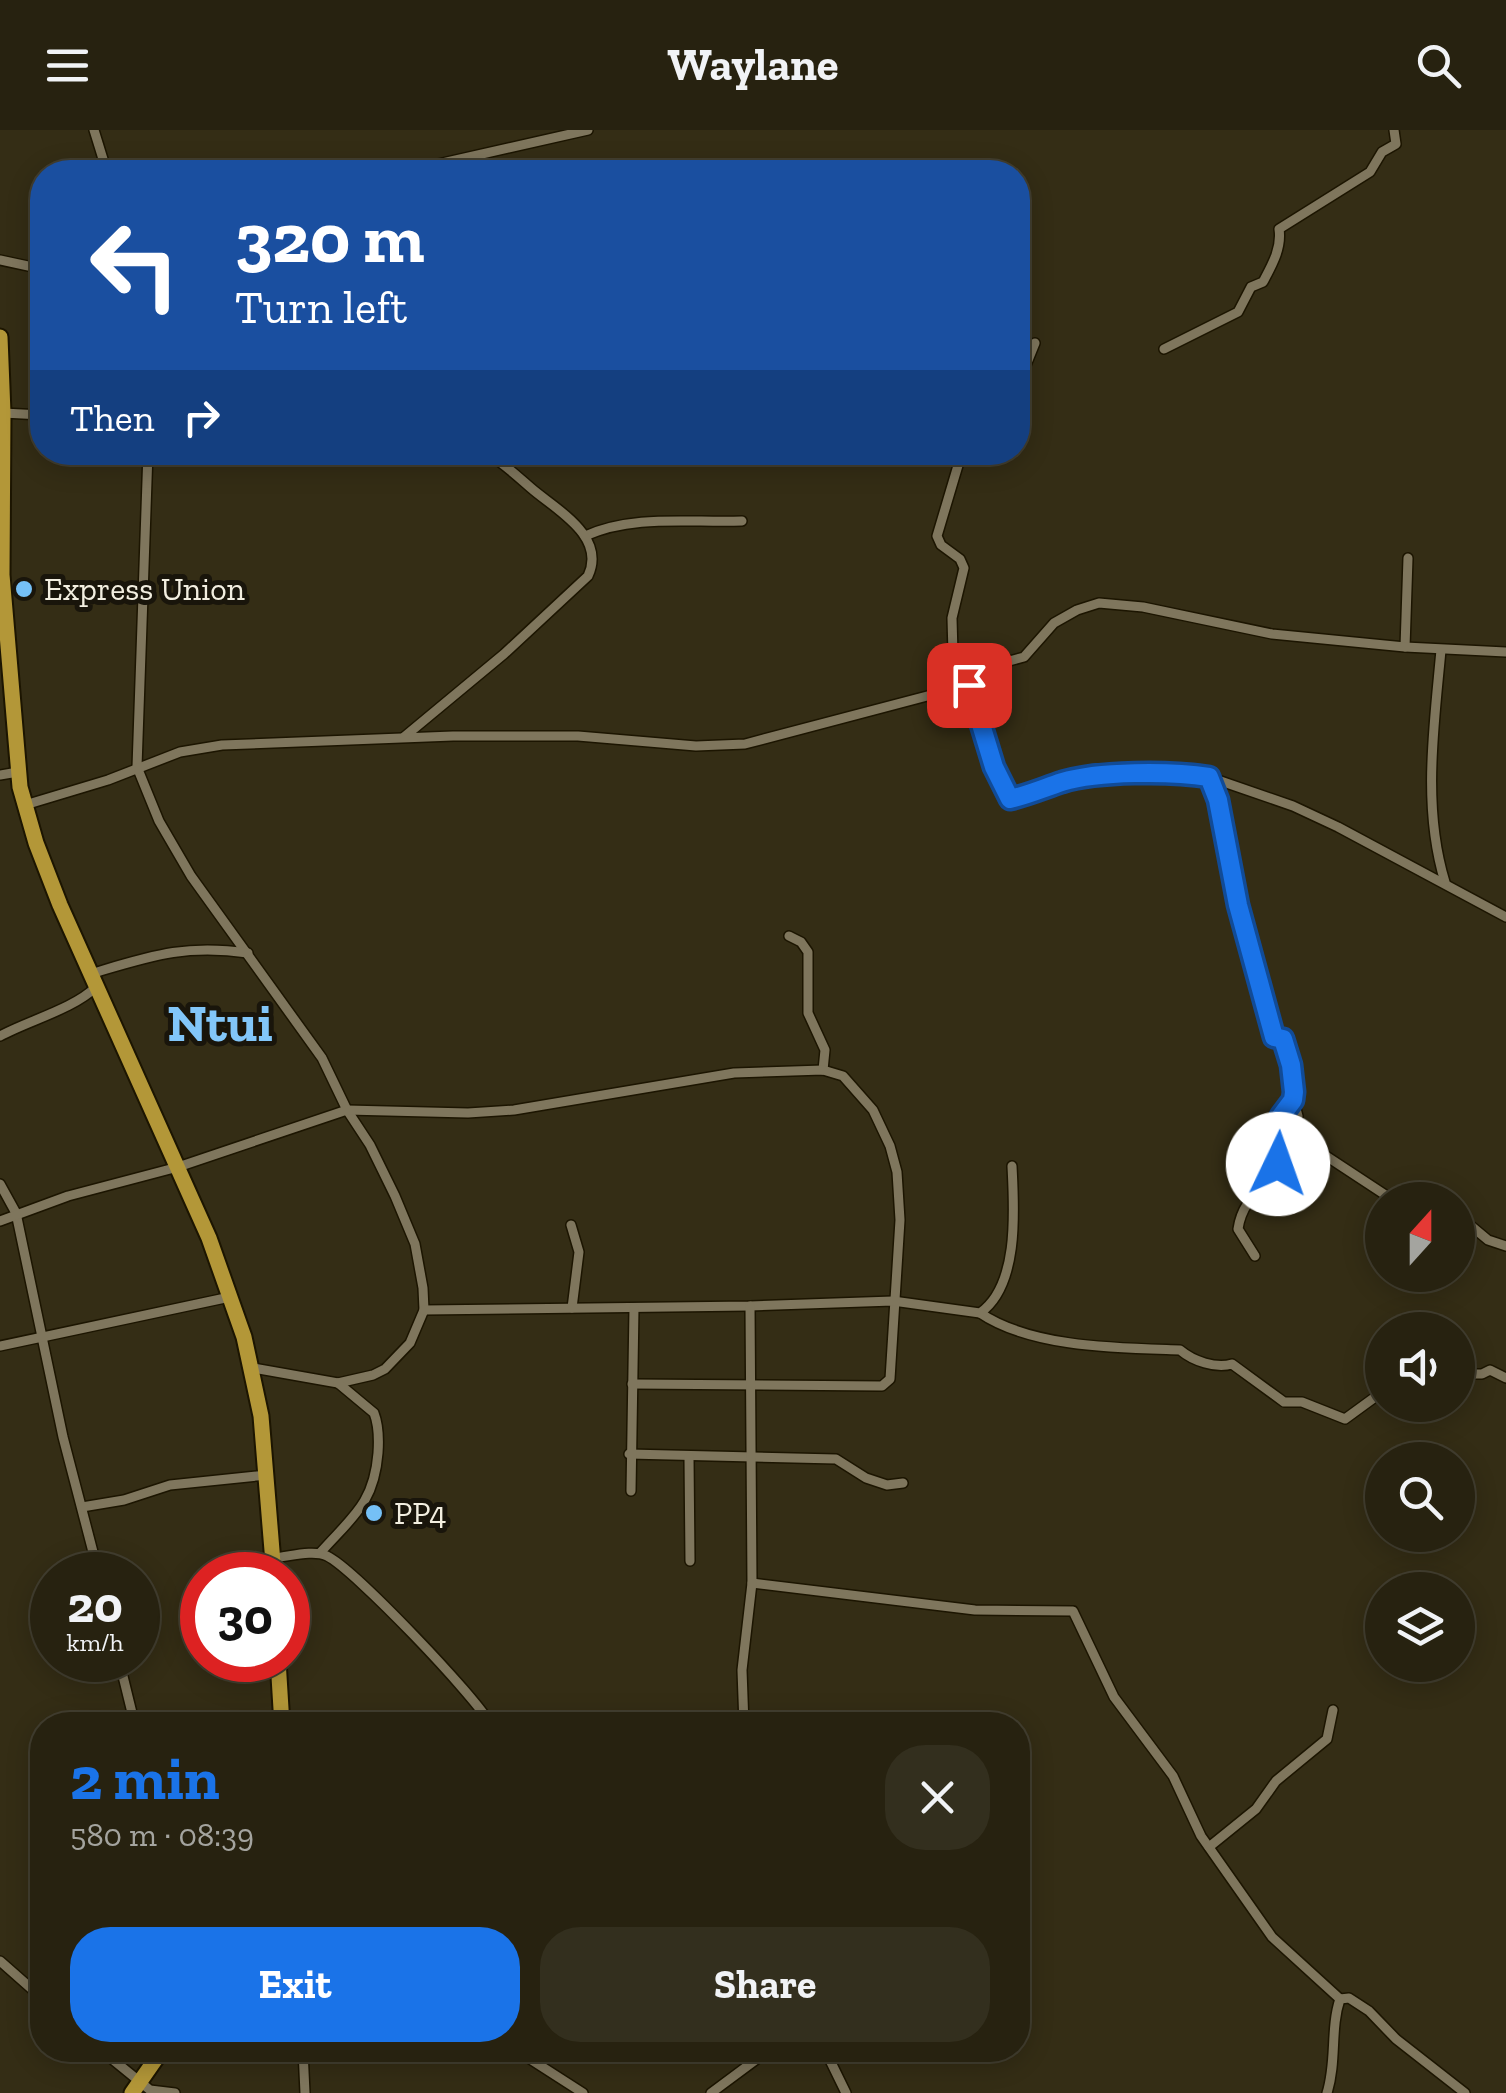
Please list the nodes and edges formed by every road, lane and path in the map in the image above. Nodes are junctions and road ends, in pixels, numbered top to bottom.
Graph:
1 (94, 130) edge
2 (588, 130) edge
3 (1394, 130) edge
4 (103, 160) edge
5 (456, 160) edge
6 (0, 260) edge
7 (30, 266) edge
8 (0, 337) edge
9 (1035, 343) dead end
10 (1164, 349) dead end
11 (1030, 355) edge
12 (1, 394) edge
13 (4, 413) junction
14 (30, 414) edge
15 (148, 465) edge
16 (505, 465) edge
17 (958, 465) edge
18 (742, 521) dead end
19 (585, 536) junction
20 (1408, 558) dead end
21 (1406, 647) junction
22 (1440, 650) junction
23 (1506, 652) edge
24 (969, 685) junction
25 (954, 690) junction
26 (404, 737) junction
27 (137, 768) junction
28 (18, 772) junction
29 (0, 776) edge
30 (1209, 777) junction
31 (25, 805) junction
32 (1445, 882) junction
33 (1506, 916) edge
34 (789, 936) dead end
35 (248, 953) junction
36 (93, 981) junction
37 (0, 1036) edge
38 (823, 1070) junction
39 (347, 1110) junction
40 (1285, 1129) junction
41 (1012, 1166) dead end
42 (178, 1167) junction
43 (1366, 1182) edge
44 (0, 1184) edge
45 (16, 1213) junction
46 (0, 1221) edge
47 (572, 1225) dead end
48 (1475, 1229) edge
49 (1506, 1246) edge
50 (1255, 1256) dead end
51 (230, 1297) junction
52 (893, 1301) junction
53 (750, 1306) junction
54 (572, 1308) junction
55 (634, 1308) junction
56 (424, 1310) junction
57 (980, 1312) junction
58 (43, 1339) junction
59 (0, 1346) edge
60 (253, 1368) junction
61 (1475, 1374) edge
62 (1506, 1378) edge
63 (338, 1383) junction
64 (632, 1384) junction
65 (750, 1384) junction
66 (1365, 1404) edge
67 (629, 1450) junction
68 (688, 1457) junction
69 (750, 1458) junction
70 (267, 1475) junction
71 (904, 1483) dead end
72 (631, 1491) dead end
73 (82, 1507) junction
74 (93, 1552) edge
75 (272, 1552) edge
76 (320, 1554) junction
77 (310, 1557) edge
78 (690, 1561) dead end
79 (752, 1583) junction
80 (124, 1682) edge
81 (279, 1682) edge
82 (1332, 1710) dead end
83 (131, 1712) edge
84 (281, 1712) edge
85 (480, 1712) edge
86 (743, 1712) edge
87 (1209, 1847) junction
88 (0, 1961) edge
89 (30, 1987) edge
90 (1340, 1999) junction
91 (113, 2062) edge
92 (157, 2062) edge
93 (304, 2062) edge
94 (535, 2062) edge
95 (753, 2062) edge
96 (830, 2062) edge
97 (144, 2090) edge
98 (175, 2093) edge
99 (306, 2093) edge
100 (584, 2093) edge
101 (710, 2093) edge
102 (846, 2093) edge
103 (1328, 2093) edge
104 (1465, 2093) edge

1 - 4 street
2 - 5 street
3 - 10 street
6 - 7 street
8 - 12 highway
9 - 11 street
12 - 13 highway
13 - 14 street
13 - 28 highway
15 - 27 street
16 - 19 street
17 - 25 street
18 - 19 street
19 - 26 street
20 - 21 street
21 - 22 street
21 - 24 street
22 - 23 street
22 - 32 street
24 - 25 street
24 - 30 street
25 - 26 street
26 - 27 street
27 - 31 street
27 - 35 street
28 - 29 street
28 - 31 highway
30 - 32 street
30 - 40 street
31 - 36 highway
32 - 33 street
34 - 38 street
35 - 36 street
35 - 39 street
36 - 37 street
36 - 42 highway
38 - 39 street
38 - 52 street
39 - 42 street
39 - 56 street
40 - 43 street
40 - 50 street
41 - 57 street
42 - 45 street
42 - 51 highway
44 - 45 street
45 - 46 street
45 - 58 street
47 - 54 street
48 - 49 street
51 - 58 street
51 - 60 highway
52 - 53 street
52 - 57 street
52 - 65 street
53 - 55 street
53 - 65 street
54 - 55 street
54 - 56 street
55 - 64 street
56 - 63 street
57 - 66 street
58 - 59 street
58 - 73 street
60 - 63 street
60 - 70 highway
61 - 62 street
63 - 76 street
64 - 65 street
64 - 67 street
65 - 69 street
67 - 68 street
67 - 72 street
68 - 69 street
68 - 78 street
69 - 71 street
69 - 79 street
70 - 73 street
70 - 75 highway
73 - 74 street
76 - 77 street
76 - 85 street
79 - 86 street
79 - 87 street
80 - 83 street
81 - 84 highway
82 - 87 street
87 - 90 street
88 - 89 street
90 - 103 street
90 - 104 street
91 - 97 street
92 - 97 highway
93 - 99 street
94 - 100 street
95 - 101 street
96 - 102 street
97 - 98 street

